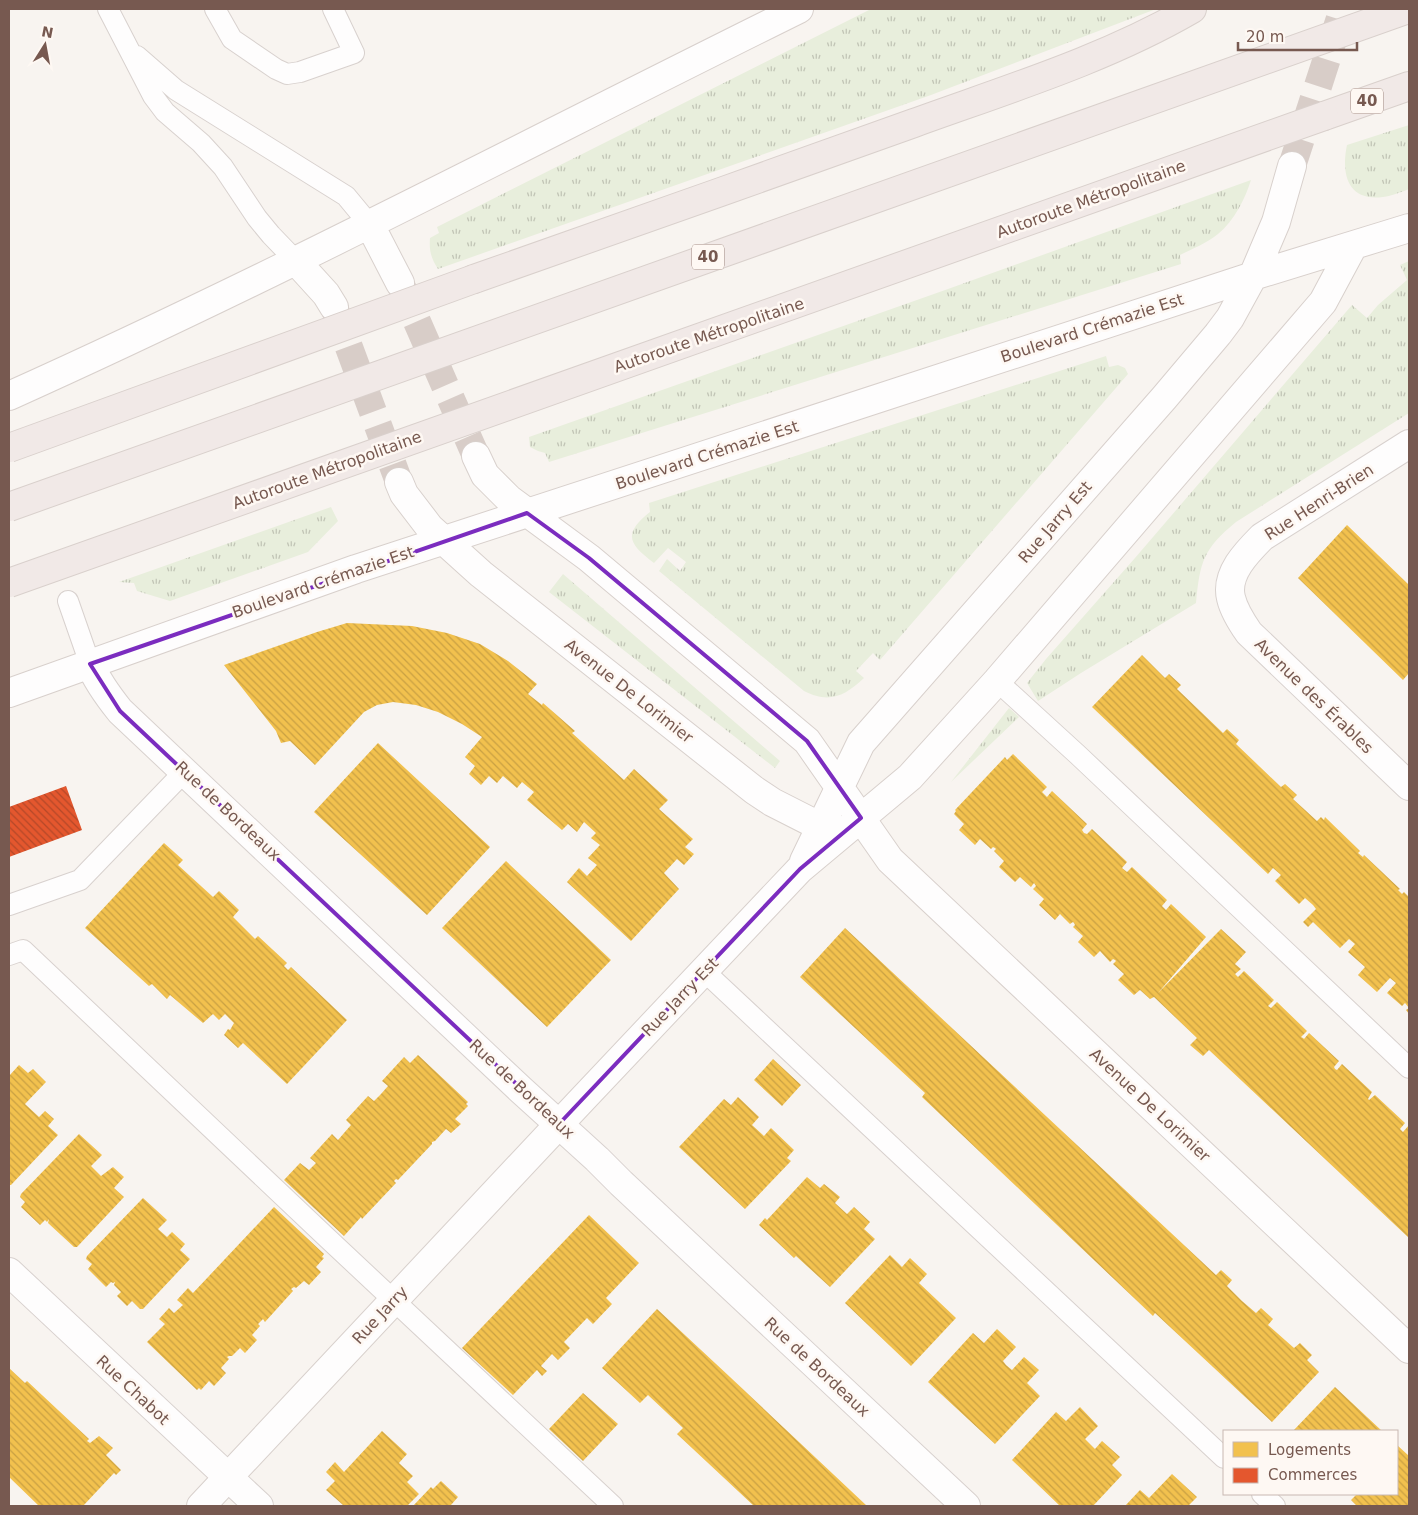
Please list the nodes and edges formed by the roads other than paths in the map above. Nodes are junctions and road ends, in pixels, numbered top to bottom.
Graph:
1 (108, 9) edge
2 (215, 9) edge
3 (333, 9) edge
4 (798, 9) edge
5 (1192, 9) edge
6 (1408, 9) edge
7 (124, 40) junction
8 (1409, 86) edge
9 (1292, 166) tunnel mouth
10 (370, 225) junction
11 (1409, 228) edge
12 (1353, 246) junction
13 (296, 261) junction
14 (1253, 276) junction
15 (400, 283) tunnel mouth
16 (334, 307) tunnel mouth
17 (9, 396) edge
18 (1409, 444) edge
19 (9, 448) edge
20 (476, 456) tunnel mouth
21 (399, 482) tunnel mouth
22 (9, 507) edge
23 (527, 513) junction
24 (444, 541) junction
25 (9, 583) edge
26 (1230, 598) joint
27 (68, 601) dead end
28 (90, 664) junction
29 (997, 681) junction
30 (9, 693) edge
31 (185, 771) junction
32 (1409, 786) edge
33 (840, 788) junction
34 (861, 818) junction
35 (831, 832) junction
36 (890, 860) junction
37 (9, 905) edge
38 (9, 955) edge
39 (704, 971) junction
40 (1409, 1068) edge
41 (559, 1124) junction
42 (9, 1272) edge
43 (393, 1301) junction
44 (1409, 1350) edge
45 (1223, 1457) edge
46 (228, 1478) junction
47 (1263, 1495) edge
48 (202, 1506) edge
49 (259, 1506) edge
50 (613, 1506) edge
51 (966, 1506) edge
52 (1275, 1506) edge

1 - 7 lane
2 - 3 lane
4 - 10 main road
5 - 19 highway, bridge
6 - 22 highway, 40, bridge
7 - 10 lane
7 - 13 lane
8 - 25 highway, Autoroute Métropolitaine / 40, bridge
9 - 14 main road, Rue Jarry Est
10 - 13 main road
10 - 15 main road
11 - 12 main road, Boulevard Crémazie Est
12 - 14 main road, Boulevard Crémazie Est
12 - 29 main road, Rue Jarry Est
13 - 16 main road
13 - 17 main road
14 - 23 main road, Boulevard Crémazie Est
14 - 33 main road, Rue Jarry Est
18 - 26 main road, Rue Henri-Brien
20 - 23 main road, Avenue De Lorimier
21 - 24 main road, Avenue De Lorimier
23 - 24 main road, Boulevard Crémazie Est
23 - 33 main road, Avenue De Lorimier
24 - 28 main road, Boulevard Crémazie Est
24 - 35 main road, Avenue De Lorimier
26 - 32 main road, Avenue des Érables
27 - 28 lane
28 - 30 main road, Boulevard Crémazie Est
28 - 31 main road, Rue de Bordeaux
29 - 34 main road, Rue Jarry Est
29 - 40 lane
31 - 37 lane
31 - 41 main road, Rue de Bordeaux
33 - 34 main road, Avenue De Lorimier
33 - 35 main road, Rue Jarry Est
34 - 35 main road, Rue Jarry Est
34 - 36 main road, Avenue De Lorimier
35 - 36 main road, Avenue De Lorimier
35 - 39 main road, Rue Jarry Est
36 - 44 main road, Avenue De Lorimier
38 - 43 lane
39 - 41 main road, Rue Jarry Est
39 - 45 lane
41 - 43 main road, Rue Jarry
41 - 51 main road, Rue de Bordeaux
42 - 46 main road, Rue Chabot
43 - 46 main road, Rue Jarry
43 - 50 lane
46 - 48 main road, Rue Jarry
46 - 49 main road, Rue Chabot
47 - 52 lane

